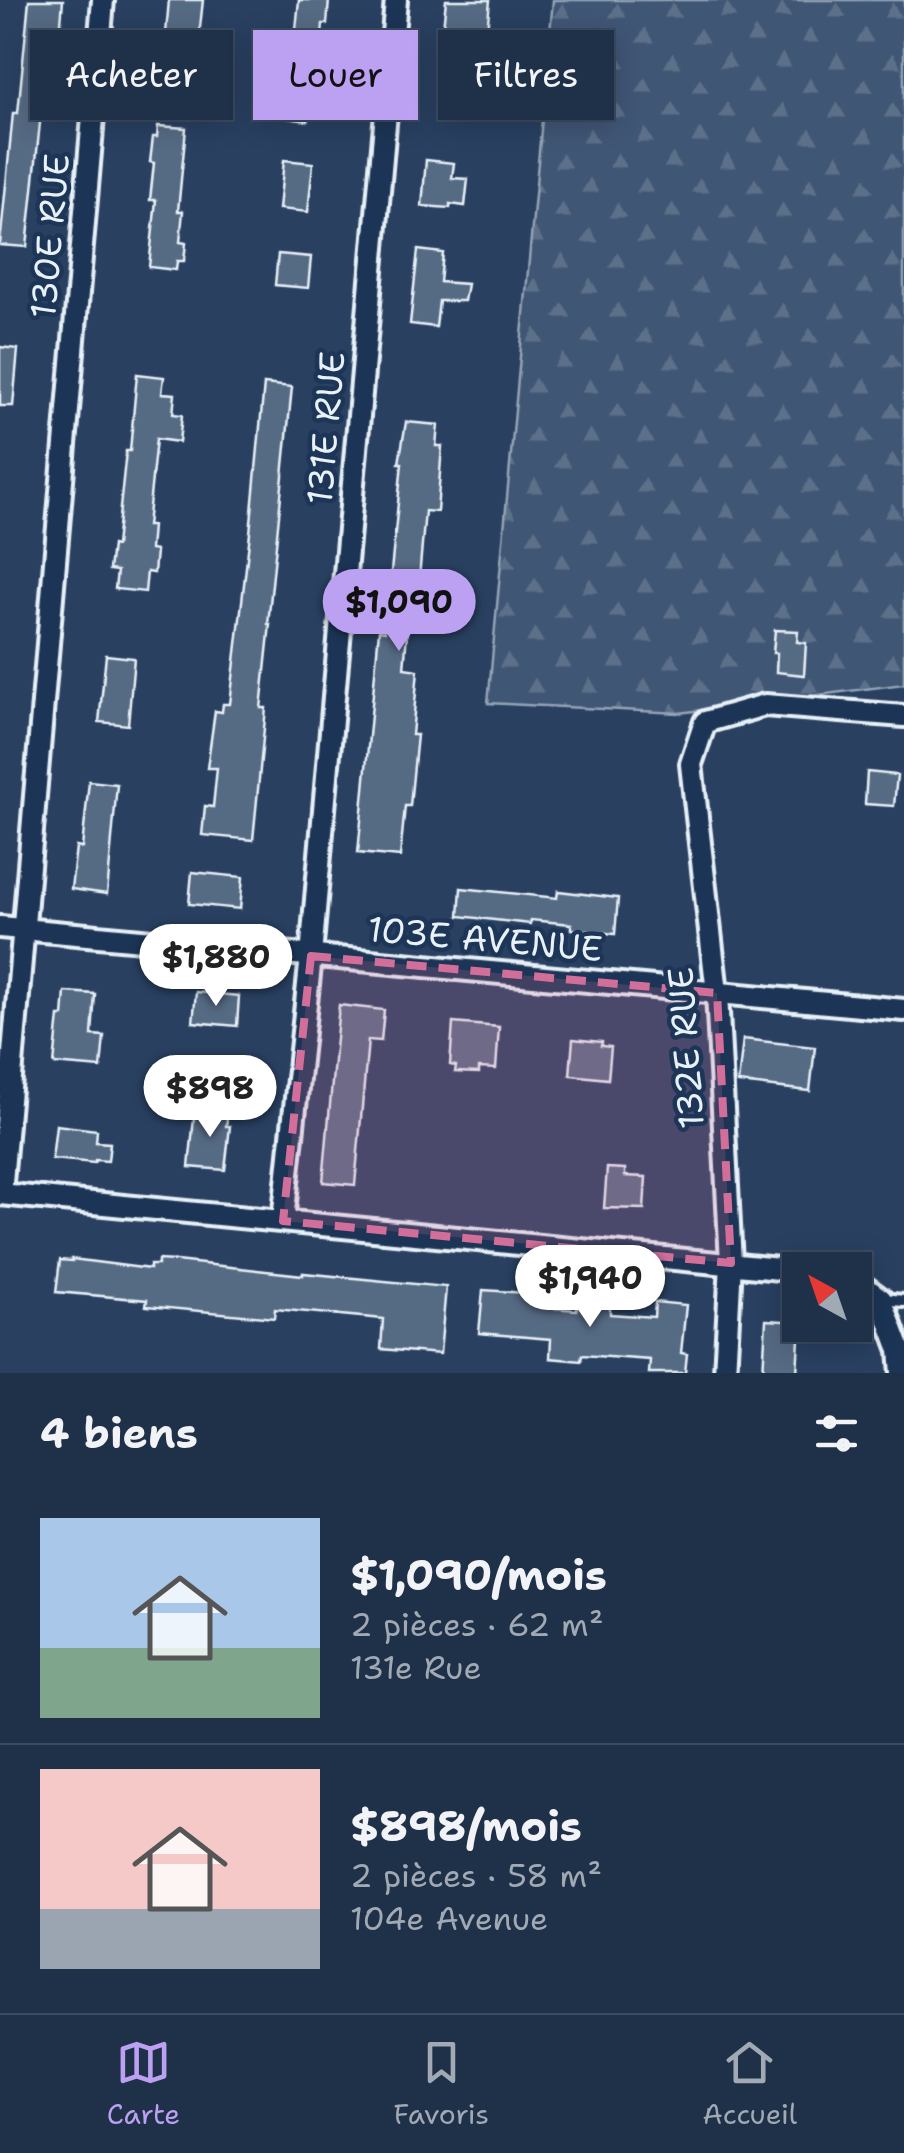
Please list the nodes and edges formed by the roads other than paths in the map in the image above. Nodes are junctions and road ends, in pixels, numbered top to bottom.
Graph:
1 (102, 0) edge
2 (396, 0) edge
3 (904, 716) edge
4 (0, 927) edge
5 (26, 930) junction
6 (311, 956) junction
7 (717, 993) junction
8 (904, 1010) edge
9 (1, 1194) edge
10 (283, 1220) junction
11 (732, 1263) junction
12 (782, 1269) edge
13 (872, 1292) edge
14 (882, 1299) junction
15 (904, 1300) edge
16 (725, 1373) edge
17 (902, 1373) edge

1 - 5 street, 130E RUE
2 - 6 street, 131E RUE
3 - 7 street, 132E RUE
4 - 5 street, 103E AVENUE
5 - 6 street, 103E AVENUE
5 - 9 street, 130E RUE
6 - 7 street, 103E AVENUE
6 - 10 street, 131E RUE
7 - 8 street, 103E AVENUE
7 - 11 street, 132E RUE
9 - 10 street
10 - 11 street
11 - 12 street
11 - 16 street, 132E RUE
13 - 14 street
14 - 15 lane
14 - 17 street

